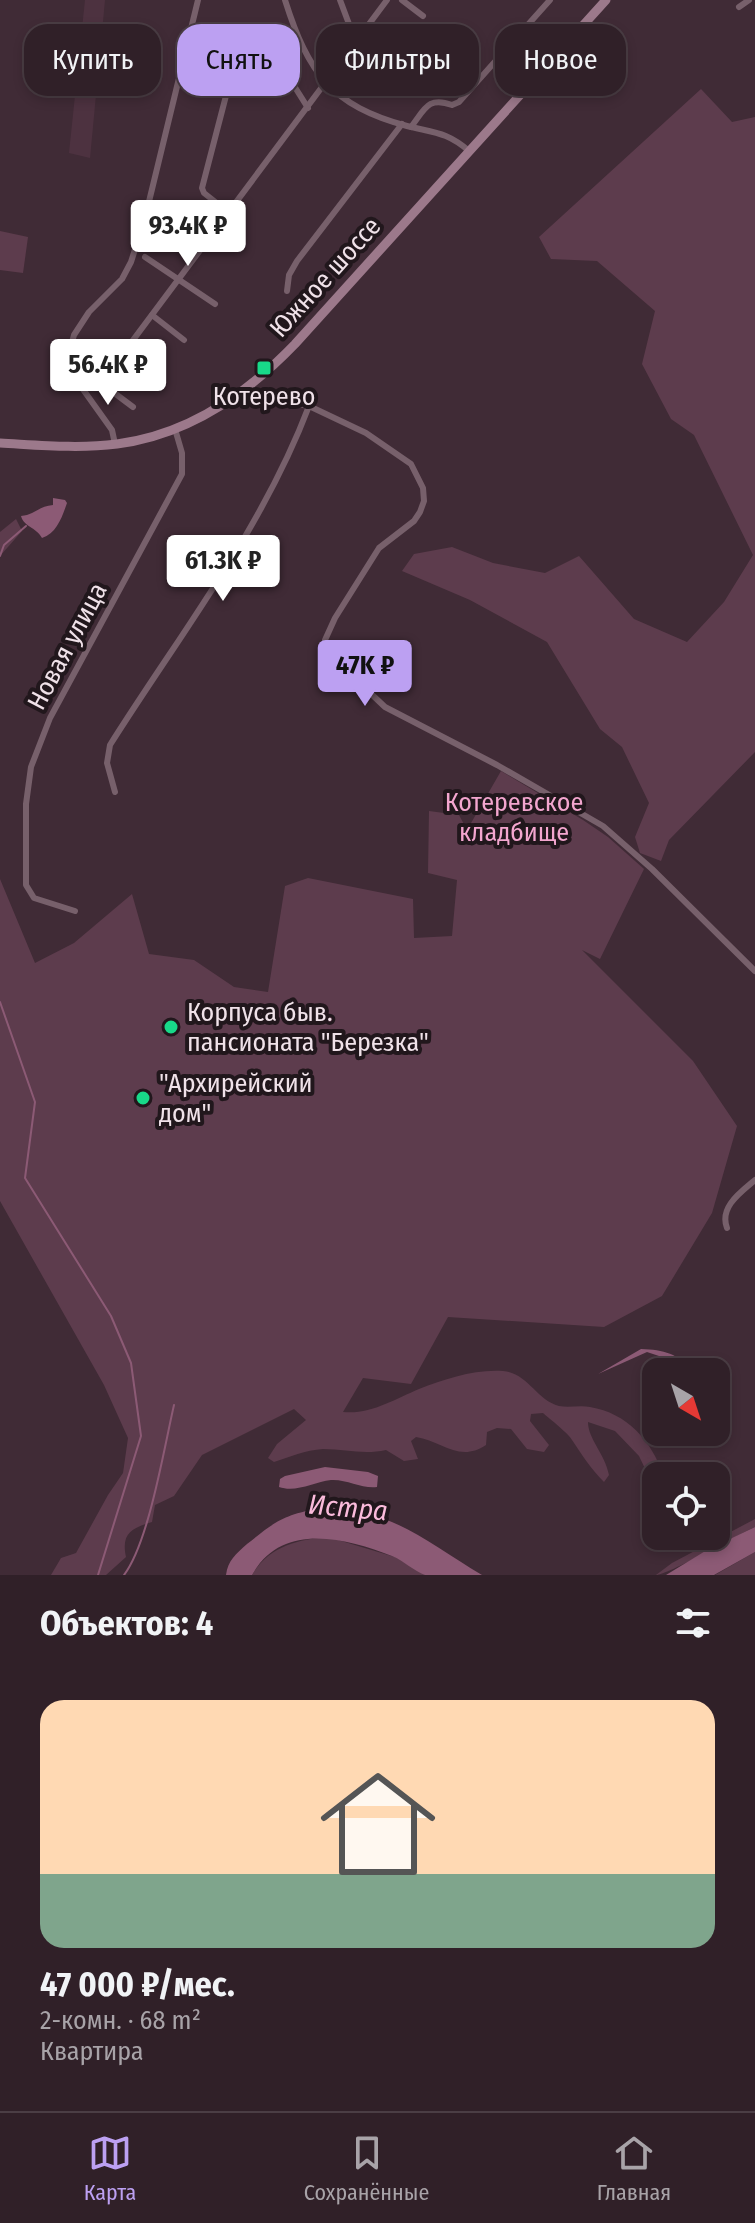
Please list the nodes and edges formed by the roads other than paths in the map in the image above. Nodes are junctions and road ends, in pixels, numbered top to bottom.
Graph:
1 (198, 0) edge
2 (285, 0) edge
3 (340, 0) edge
4 (387, 0) edge
5 (402, 0) edge
6 (550, 0) edge
7 (606, 0) edge
8 (749, 0) edge
9 (739, 7) dead end
10 (423, 16) dead end
11 (349, 24) edge
12 (370, 24) edge
13 (316, 69) edge
14 (300, 95) edge
15 (226, 96) edge
16 (317, 96) edge
17 (341, 96) edge
18 (308, 108) junction
19 (402, 124) junction
20 (411, 127) junction
21 (469, 151) junction
22 (228, 212) junction
23 (145, 257) dead end
24 (178, 279) junction
25 (287, 291) dead end
26 (215, 304) dead end
27 (152, 315) junction
28 (184, 340) dead end
29 (126, 349) junction
30 (158, 373) dead end
31 (249, 387) junction
32 (309, 406) junction
33 (133, 407) dead end
34 (175, 429) junction
35 (0, 443) edge
36 (115, 444) junction
37 (115, 792) dead end
38 (75, 911) dead end
39 (755, 971) edge
40 (755, 1180) edge
41 (727, 1228) dead end

1 - 36 street
2 - 13 street
3 - 11 street
4 - 12 street
5 - 10 street
6 - 20 street
7 - 21 main road, Южное шоссе
8 - 9 street
14 - 18 street
15 - 22 street
16 - 18 street
17 - 19 street
18 - 22 street
19 - 20 street
19 - 25 street
20 - 21 street
21 - 31 main road, Южное шоссе
22 - 24 street
23 - 24 street
24 - 26 street
24 - 27 street
27 - 28 street
27 - 29 street
29 - 30 street
29 - 33 street
31 - 32 street
31 - 34 main road, Южное шоссе
32 - 37 street
32 - 39 street
34 - 36 main road, Южное шоссе
34 - 38 street, Новая улица
35 - 36 main road, Южное шоссе
40 - 41 street

